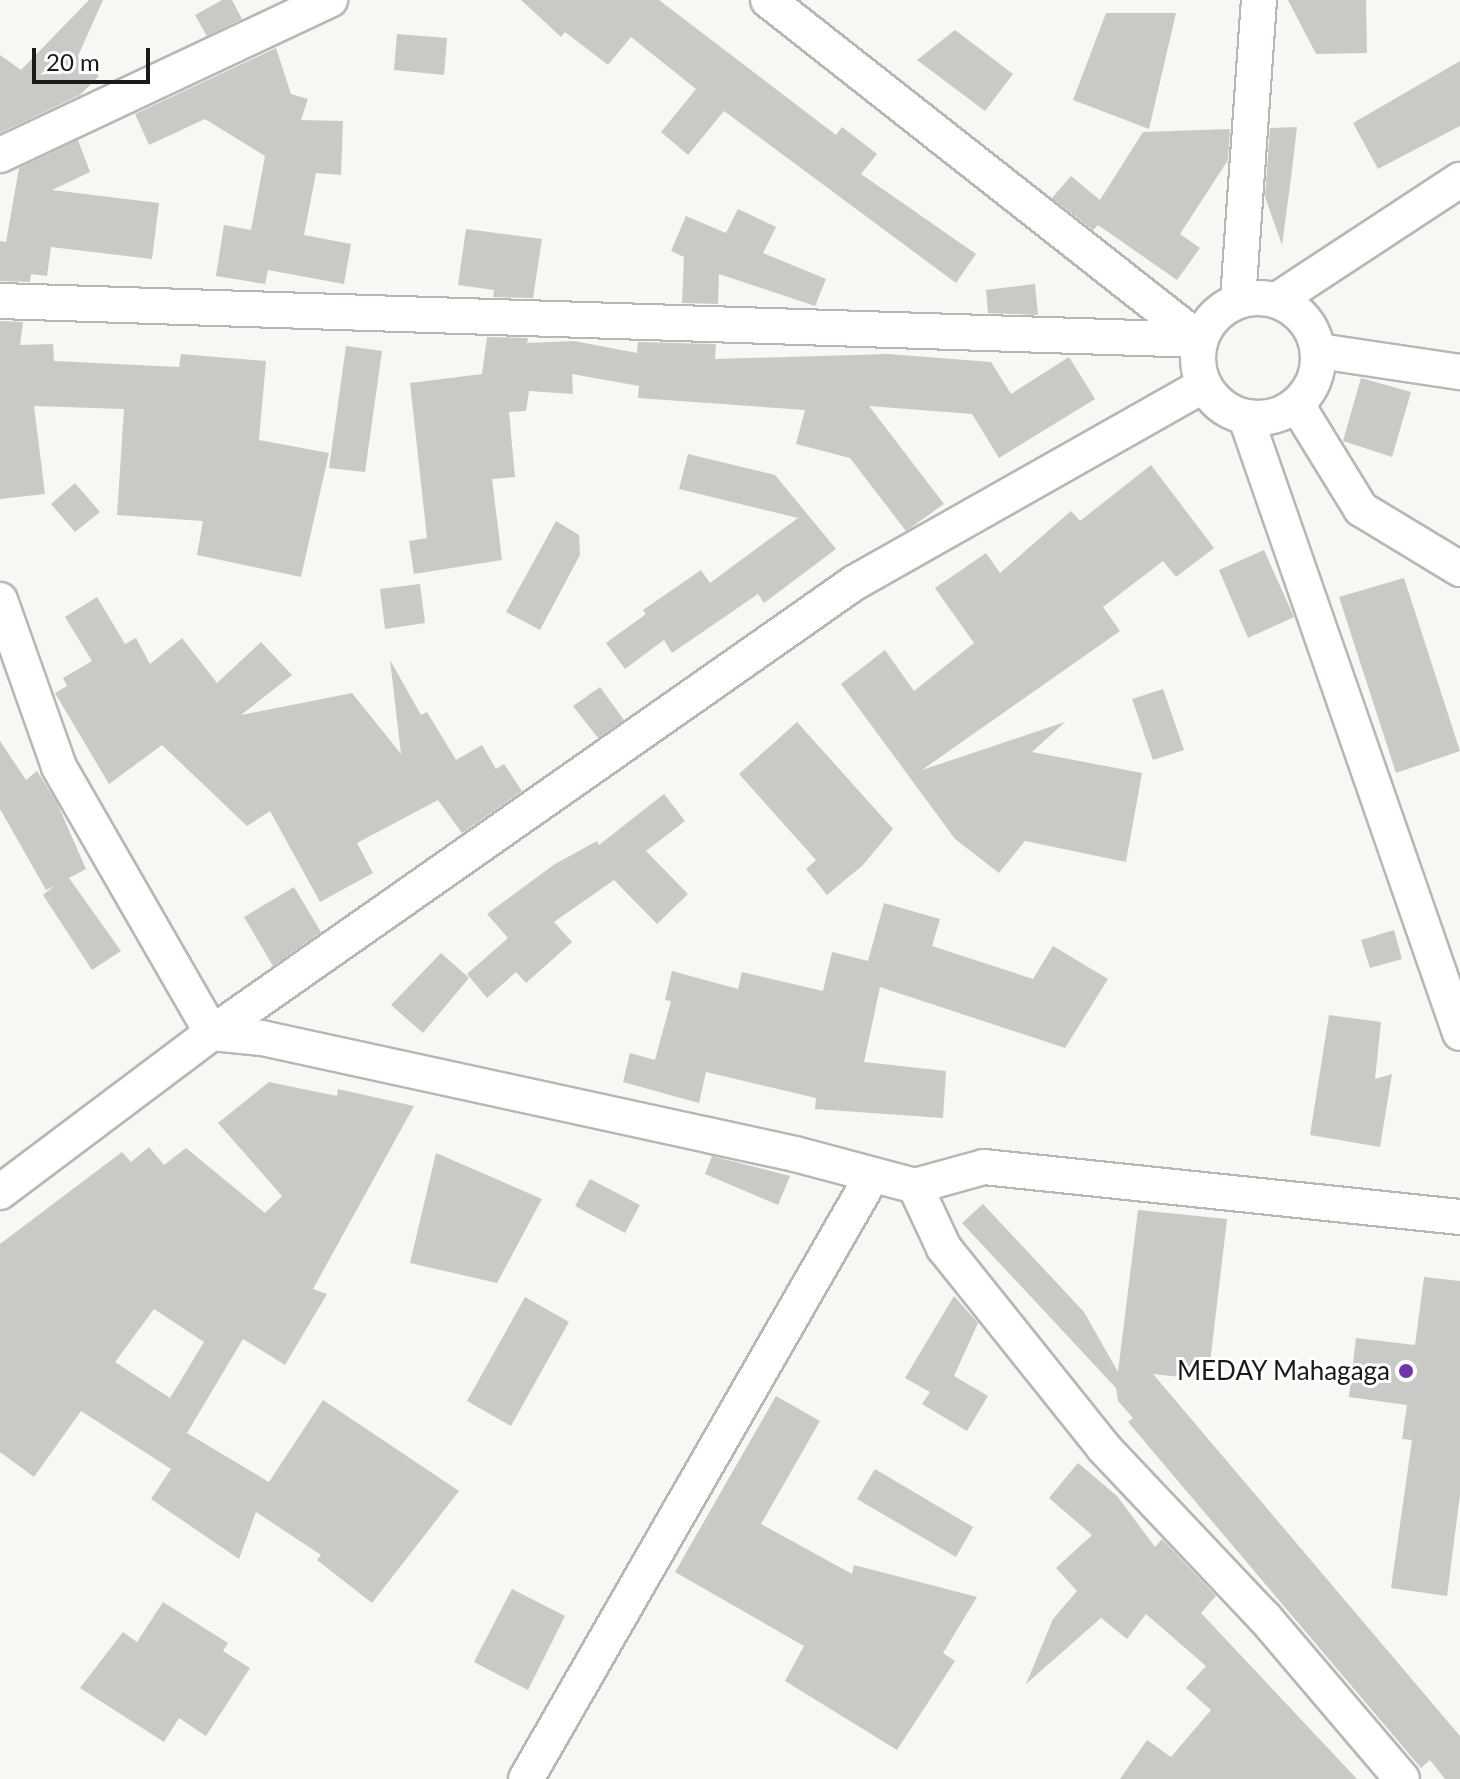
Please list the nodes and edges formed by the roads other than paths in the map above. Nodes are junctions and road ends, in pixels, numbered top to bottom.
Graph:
1 (330, 0) edge
2 (768, 0) edge
3 (1259, 0) edge
4 (0, 155) edge
5 (1460, 180) edge
6 (1238, 300) junction
7 (1277, 300) junction
8 (0, 301) edge
9 (1200, 340) junction
10 (1319, 351) junction
11 (1460, 372) edge
12 (1204, 385) junction
13 (1297, 405) junction
14 (1246, 418) junction
15 (1460, 569) edge
16 (0, 600) edge
17 (212, 1033) junction
18 (1460, 1033) edge
19 (872, 1176) junction
20 (915, 1186) junction
21 (0, 1192) edge
22 (1460, 1217) edge
23 (526, 1779) edge
24 (1402, 1779) edge

1 - 4 street
2 - 9 street
3 - 6 street
5 - 7 street
6 - 7 street
6 - 9 street
7 - 10 street
8 - 9 street
9 - 12 street
10 - 11 street
10 - 13 street
12 - 14 street
12 - 17 street
13 - 14 street
13 - 15 street
14 - 18 street
16 - 17 street
17 - 19 street
17 - 21 street
19 - 20 street
19 - 23 street
20 - 22 street
20 - 24 street

